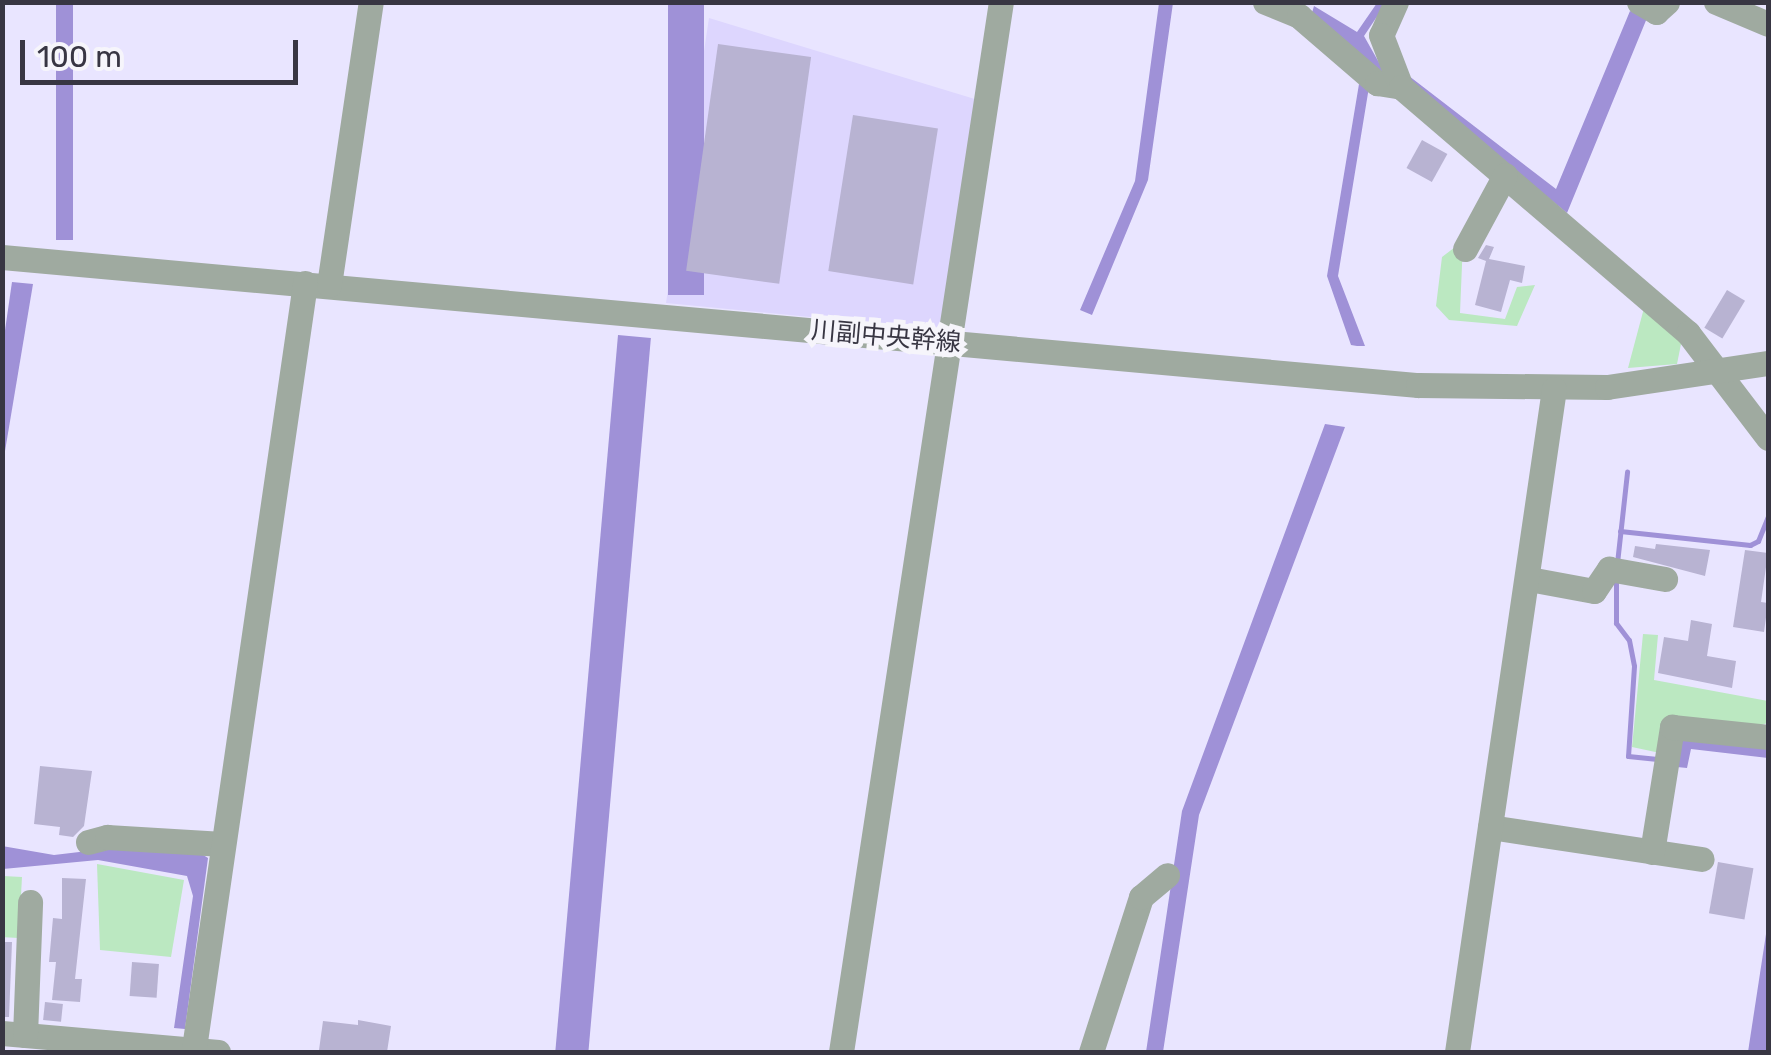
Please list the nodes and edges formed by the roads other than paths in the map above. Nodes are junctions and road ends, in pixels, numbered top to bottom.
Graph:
1 (372, 2) edge
2 (1001, 2) edge
3 (1265, 2) edge
4 (1396, 2) edge
5 (1639, 2) edge
6 (1667, 2) edge
7 (1716, 2) edge
8 (1768, 24) edge
9 (1401, 87) junction
10 (1505, 175) junction
11 (1465, 249) dead end
12 (2, 257) edge
13 (317, 284) junction
14 (948, 342) junction
15 (1768, 362) edge
16 (1721, 372) junction
17 (1554, 390) junction
18 (1764, 421) edge
19 (1529, 579) junction
20 (1666, 579) dead end
21 (1768, 737) edge
22 (1490, 827) junction
23 (88, 842) dead end
24 (223, 844) junction
25 (1652, 852) junction
26 (1702, 859) dead end
27 (1167, 875) dead end
28 (30, 902) dead end
29 (14, 1034) edge
30 (206, 1050) edge
31 (841, 1052) edge
32 (1091, 1052) edge
33 (1457, 1052) edge

1 - 13 street
2 - 14 street
3 - 9 street
4 - 9 street
5 - 6 street
7 - 8 street
9 - 10 street
10 - 11 street
10 - 16 street
12 - 13 street, 川副中央幹線
13 - 14 street, 川副中央幹線
13 - 24 street
14 - 17 street, 川副中央幹線
14 - 31 street
15 - 16 street, 川副中央幹線
16 - 17 street, 川副中央幹線
16 - 18 street
17 - 19 street
19 - 20 street
19 - 22 street
21 - 25 street
22 - 25 street
22 - 33 street
23 - 24 street
24 - 30 street
25 - 26 street
27 - 32 street
28 - 29 street
29 - 30 street

